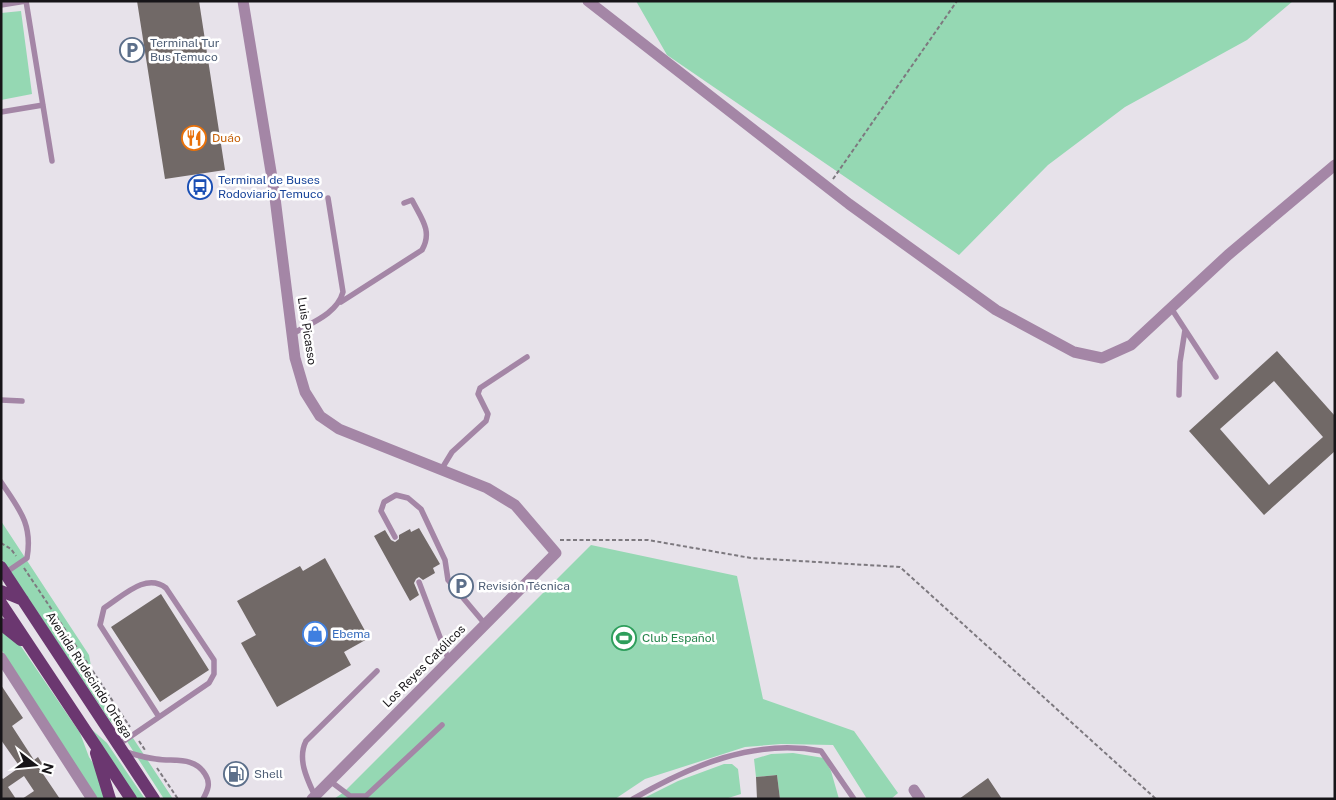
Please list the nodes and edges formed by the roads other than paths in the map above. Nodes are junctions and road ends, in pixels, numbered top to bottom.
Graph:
1 (26, 1) edge
2 (243, 1) edge
3 (588, 1) edge
4 (13, 2) edge
5 (1, 6) edge
6 (42, 105) junction
7 (1, 112) edge
8 (52, 161) dead end
9 (1335, 165) edge
10 (328, 198) dead end
11 (404, 203) dead end
12 (340, 302) junction
13 (1171, 308) junction
14 (1185, 330) junction
15 (292, 334) junction
16 (527, 357) dead end
17 (1216, 377) dead end
18 (1179, 395) dead end
19 (1, 400) edge
20 (22, 401) dead end
21 (441, 470) junction
22 (1, 482) edge
23 (395, 537) dead end
24 (556, 553) joint
25 (3, 570) edge
26 (419, 582) dead end
27 (1, 591) edge
28 (23, 600) junction
29 (1, 603) edge
30 (1, 624) edge
31 (485, 624) junction
32 (34, 652) junction
33 (1, 658) edge
34 (449, 661) junction
35 (377, 671) dead end
36 (6, 674) edge
37 (159, 717) junction
38 (442, 725) dead end
39 (91, 736) junction
40 (120, 748) junction
41 (330, 781) junction
42 (314, 797) edge
43 (92, 799) edge
44 (110, 799) edge
45 (131, 799) edge
46 (154, 799) edge
47 (203, 799) edge
48 (633, 799) edge
49 (854, 799) edge

1 - 4 lane
1 - 6 lane
2 - 15 street, Luis Picasso
3 - 13 street
4 - 5 lane
6 - 7 lane
6 - 8 lane
9 - 13 street
10 - 12 lane
11 - 12 lane
12 - 15 lane
13 - 14 lane
14 - 17 lane
14 - 18 lane
15 - 21 street, Luis Picasso
16 - 21 lane
19 - 20 lane
21 - 24 street, Luis Picasso
22 - 25 lane
23 - 31 lane
24 - 31 street, Los Reyes Católicos
25 - 28 main road, Avenida Rudecindo Ortega
26 - 34 lane
27 - 28 main road
28 - 40 main road, Avenida Rudecindo Ortega
29 - 32 main road
30 - 32 main road
31 - 34 street, Los Reyes Católicos
32 - 39 main road
33 - 36 street
34 - 41 street, Los Reyes Católicos
35 - 42 lane
36 - 43 street
37 - 37 lane
37 - 40 lane
38 - 41 lane
39 - 44 main road
39 - 45 main road
40 - 46 main road, Avenida Rudecindo Ortega
40 - 47 lane
41 - 42 street, Los Reyes Católicos
48 - 49 lane

